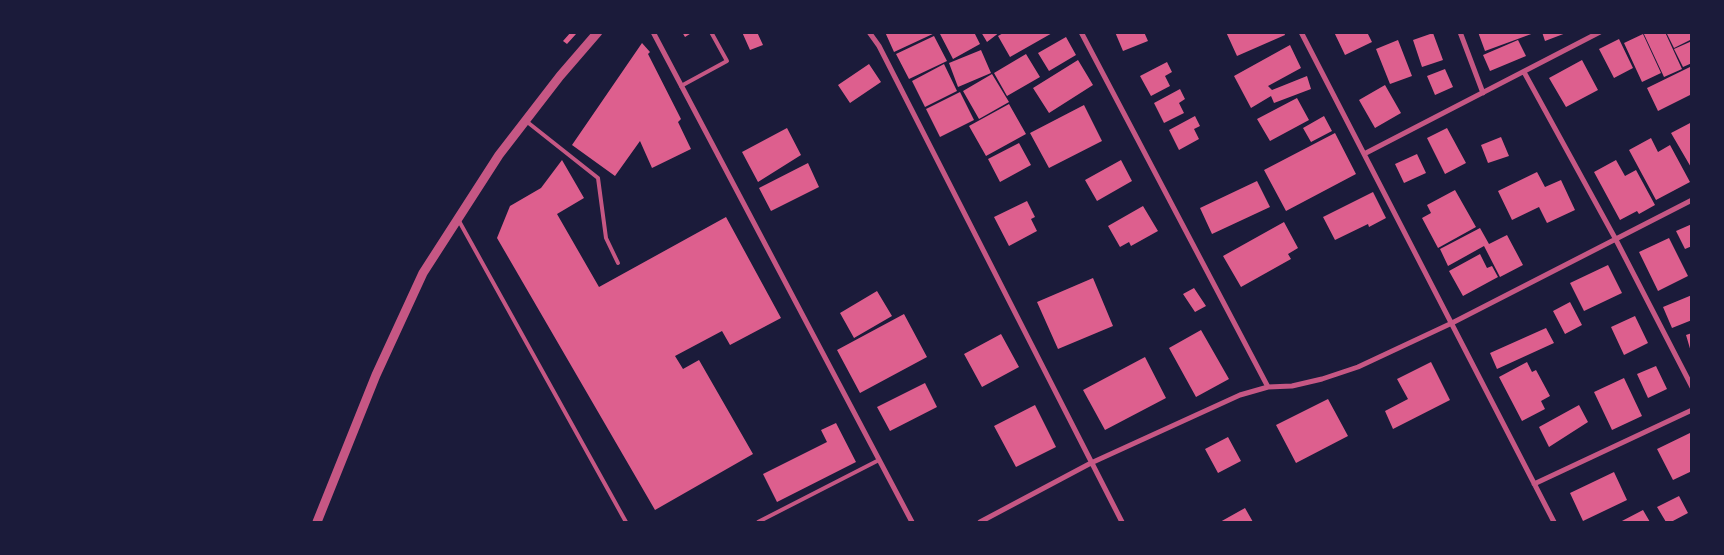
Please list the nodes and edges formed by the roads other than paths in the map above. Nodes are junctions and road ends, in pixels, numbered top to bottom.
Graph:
1 (598, 32) edge
2 (653, 32) edge
3 (712, 32) edge
4 (868, 32) edge
5 (1081, 32) edge
6 (1301, 32) edge
7 (1460, 32) edge
8 (1600, 32) edge
9 (1524, 72) junction
10 (681, 86) junction
11 (1483, 93) junction
12 (526, 121) junction
13 (1364, 154) junction
14 (1692, 200) edge
15 (457, 218) junction
16 (1615, 238) junction
17 (618, 263) dead end
18 (1452, 323) junction
19 (1268, 387) junction
20 (1692, 387) edge
21 (1692, 410) edge
22 (879, 460) junction
23 (1091, 463) junction
24 (1534, 484) junction
25 (317, 522) edge
26 (626, 522) edge
27 (758, 522) edge
28 (912, 522) edge
29 (980, 522) edge
30 (1122, 522) edge
31 (1554, 522) edge

1 - 12 street
2 - 10 street
3 - 10 lane
4 - 23 street
5 - 19 street
6 - 13 street
7 - 11 street
8 - 9 street
9 - 11 street
9 - 16 street
10 - 22 street
11 - 13 street
12 - 15 street
12 - 17 lane
13 - 18 street
14 - 16 street
15 - 25 street
15 - 26 lane
16 - 18 street
16 - 20 street
18 - 19 street
18 - 24 street
19 - 23 street
21 - 24 street
22 - 27 lane
22 - 28 street
23 - 29 street
23 - 30 street
24 - 31 street

